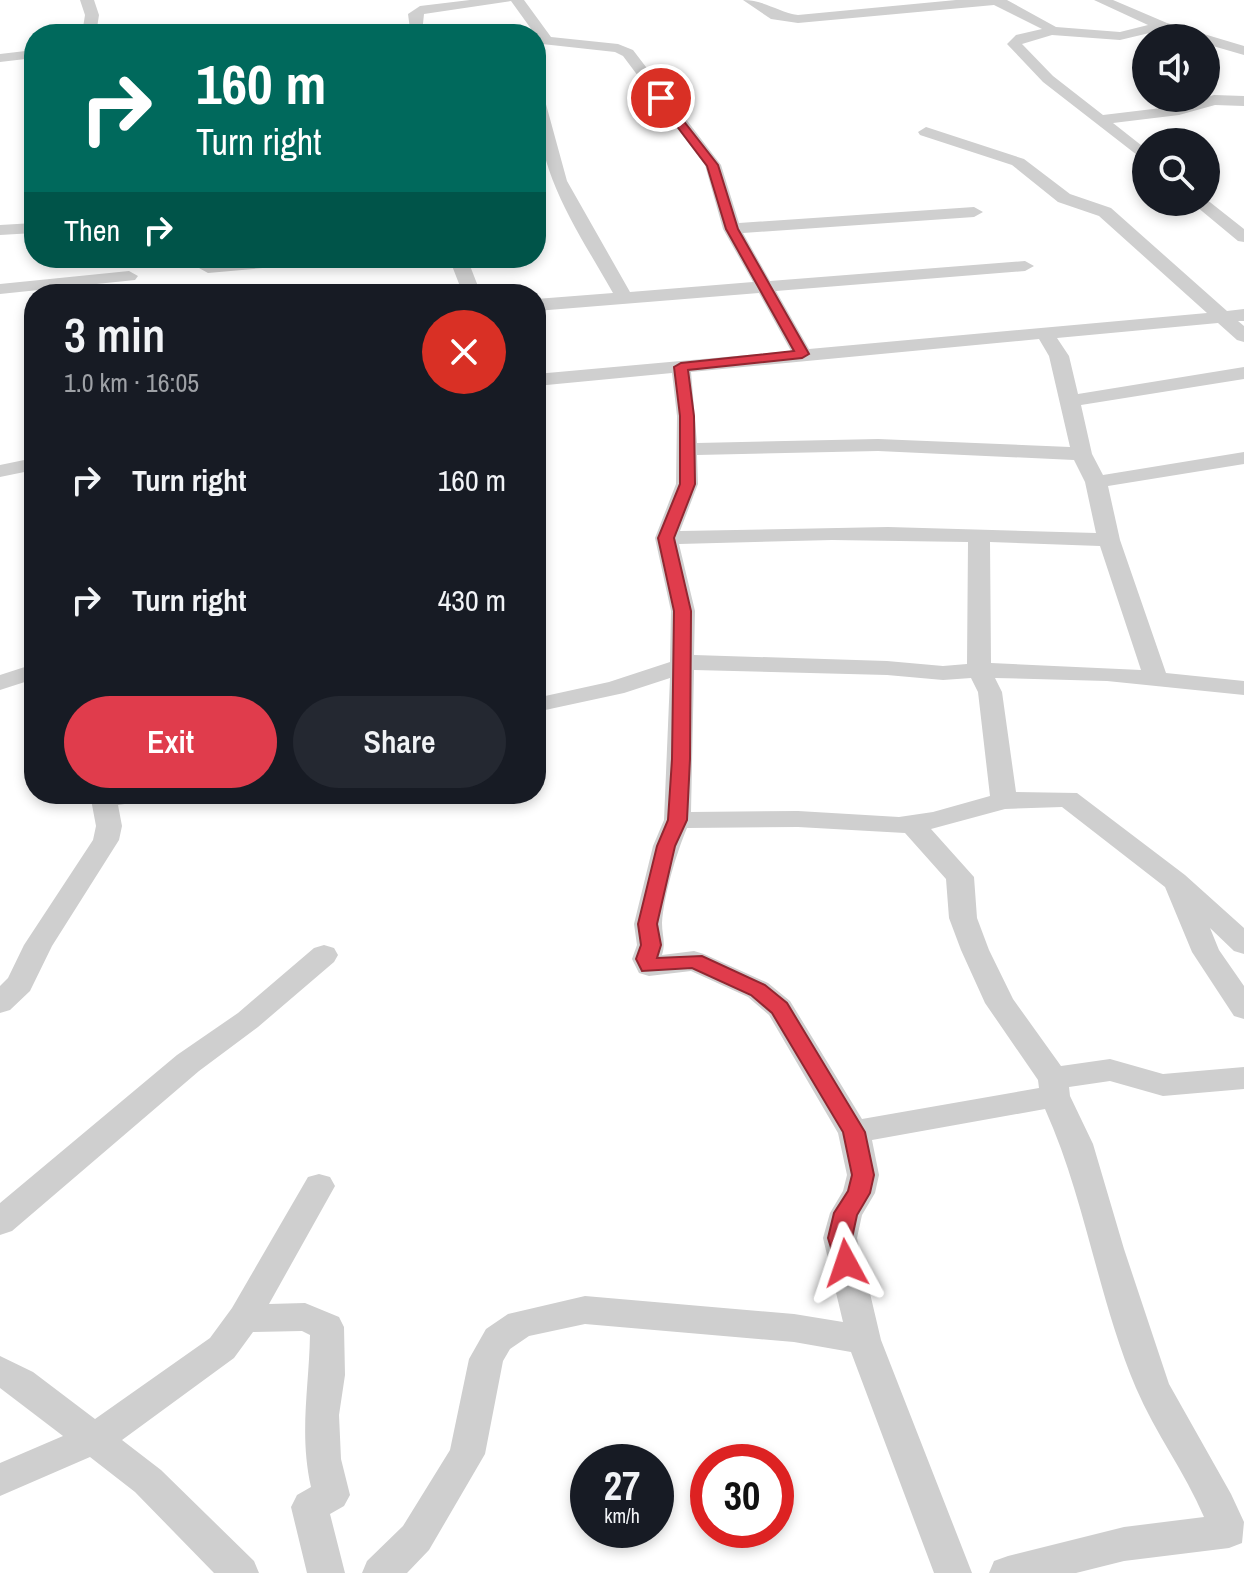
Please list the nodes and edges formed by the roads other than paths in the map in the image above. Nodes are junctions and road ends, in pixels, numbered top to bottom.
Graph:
1 (87, 0) edge
2 (505, 0) edge
3 (517, 0) edge
4 (750, 0) edge
5 (997, 0) edge
6 (1101, 0) edge
7 (91, 24) edge
8 (416, 24) edge
9 (534, 24) edge
10 (1157, 24) edge
11 (1050, 31) junction
12 (1132, 33) edge
13 (546, 42) edge
14 (1220, 44) edge
15 (1244, 51) edge
16 (24, 55) edge
17 (0, 58) edge
18 (1244, 101) edge
19 (1100, 120) junction
20 (926, 132) dead end
21 (546, 134) edge
22 (1132, 146) edge
23 (974, 212) dead end
24 (1217, 216) edge
25 (24, 229) edge
26 (732, 229) junction
27 (0, 230) edge
28 (1244, 237) edge
29 (1025, 266) dead end
30 (24, 288) edge
31 (764, 288) junction
32 (0, 289) edge
33 (624, 297) junction
34 (546, 304) edge
35 (1244, 315) edge
36 (1222, 317) junction
37 (1046, 335) junction
38 (1244, 336) edge
39 (802, 354) junction
40 (681, 367) junction
41 (1244, 373) edge
42 (546, 379) edge
43 (1071, 401) junction
44 (688, 449) junction
45 (1082, 454) junction
46 (1244, 458) edge
47 (24, 466) edge
48 (0, 471) edge
49 (1096, 482) junction
50 (979, 535) junction
51 (666, 538) junction
52 (1109, 540) junction
53 (684, 664) junction
54 (979, 670) junction
55 (24, 675) edge
56 (1156, 678) junction
57 (0, 683) edge
58 (1244, 688) edge
59 (546, 703) edge
60 (1004, 801) junction
61 (105, 804) edge
62 (677, 820) junction
63 (911, 823) junction
64 (1175, 881) junction
65 (1244, 944) edge
66 (324, 955) dead end
67 (0, 1003) edge
68 (1244, 1009) edge
69 (1244, 1078) edge
70 (1054, 1087) junction
71 (854, 1132) junction
72 (319, 1186) dead end
73 (0, 1222) edge
74 (244, 1318) junction
75 (864, 1340) junction
76 (0, 1371) edge
77 (96, 1438) junction
78 (0, 1480) edge
79 (1236, 1531) edge
80 (240, 1573) edge
81 (326, 1573) edge
82 (381, 1573) edge
83 (953, 1573) edge
84 (1008, 1573) edge

1 - 7 street
2 - 8 street
3 - 9 street
4 - 5 street
5 - 11 street
6 - 10 street
11 - 12 street
11 - 19 street
13 - 26 street
14 - 15 street
16 - 17 street
18 - 19 street
19 - 22 street
20 - 36 street
21 - 33 street
23 - 26 street
24 - 28 street
25 - 27 street
26 - 31 street
29 - 31 street
30 - 32 street
31 - 33 street
31 - 39 street
33 - 34 street
35 - 36 street
36 - 37 street
36 - 38 street
37 - 39 street
37 - 43 street
39 - 40 street
40 - 42 street
40 - 44 street
41 - 43 street
43 - 45 street
44 - 45 street
44 - 51 street
45 - 49 street
46 - 49 street
47 - 48 street
49 - 52 street
50 - 51 street
50 - 52 street
50 - 54 street
51 - 53 street
52 - 56 street
53 - 54 street
53 - 59 street
53 - 62 street
54 - 56 street
54 - 60 street
55 - 57 street
56 - 58 street
60 - 63 street
60 - 64 street
61 - 67 street
62 - 63 street
62 - 71 street
63 - 70 street
64 - 65 street
64 - 68 street
66 - 73 street
69 - 70 street
70 - 71 street
70 - 79 street
71 - 75 street
72 - 74 street
74 - 77 street
74 - 81 street
75 - 82 street
75 - 83 street
76 - 77 street
77 - 78 street
77 - 80 street
79 - 84 street

